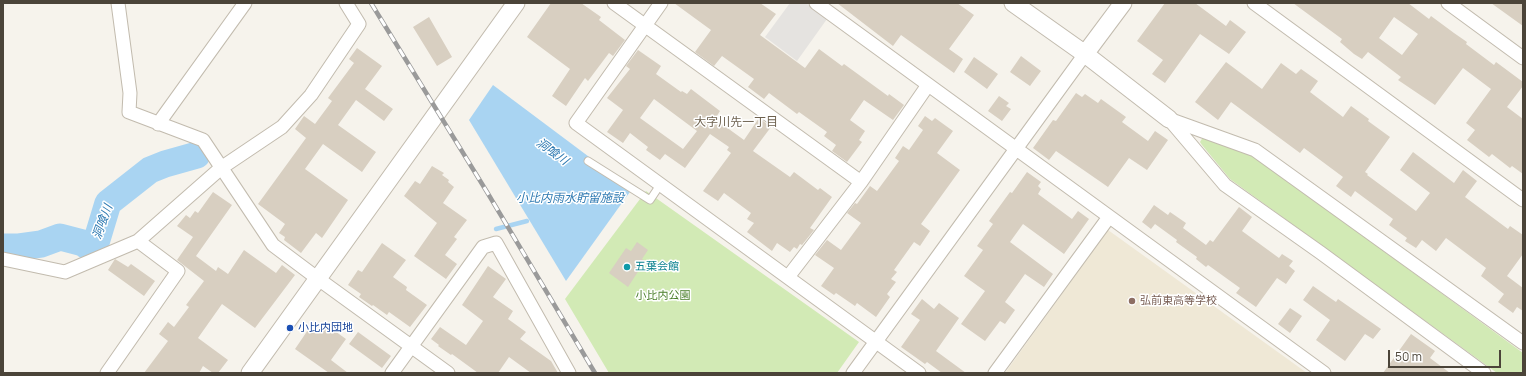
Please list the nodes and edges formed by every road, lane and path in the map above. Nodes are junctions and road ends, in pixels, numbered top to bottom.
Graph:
1 (118, 3) edge
2 (245, 3) edge
3 (346, 3) edge
4 (516, 3) edge
5 (614, 3) edge
6 (662, 3) edge
7 (1013, 3) edge
8 (1123, 3) edge
9 (1448, 3) edge
10 (820, 4) edge
11 (1261, 5) edge
12 (645, 26) junction
13 (1085, 54) junction
14 (1523, 58) edge
15 (928, 85) junction
16 (1169, 119) junction
17 (158, 124) junction
18 (1016, 149) junction
19 (588, 161) dead end
20 (221, 168) junction
21 (860, 182) junction
22 (660, 185) junction
23 (1523, 200) edge
24 (1109, 217) junction
25 (138, 241) junction
26 (3, 260) edge
27 (788, 277) junction
28 (317, 278) junction
29 (876, 341) junction
30 (1523, 343) edge
31 (411, 346) junction
32 (107, 373) edge
33 (250, 373) edge
34 (392, 373) edge
35 (448, 373) edge
36 (569, 373) edge
37 (852, 373) edge
38 (919, 373) edge
39 (996, 373) edge
40 (1324, 373) edge
41 (1484, 373) edge

1 - 17 street
2 - 17 street
3 - 20 street
4 - 28 street
5 - 12 street
6 - 12 street
7 - 13 street
8 - 13 street
9 - 14 street
10 - 15 street
11 - 23 street
12 - 21 street
12 - 22 street
13 - 16 street
13 - 18 street
15 - 18 street
15 - 21 street
16 - 30 street
16 - 41 street
17 - 20 street
18 - 24 street
18 - 29 street
19 - 22 lane
20 - 25 street
20 - 28 street
21 - 27 street
22 - 27 street
24 - 39 street
24 - 40 street
25 - 26 street
25 - 32 street
27 - 29 street
28 - 31 street
28 - 33 street
29 - 37 street
29 - 38 street
31 - 34 street
31 - 35 street
31 - 36 street

